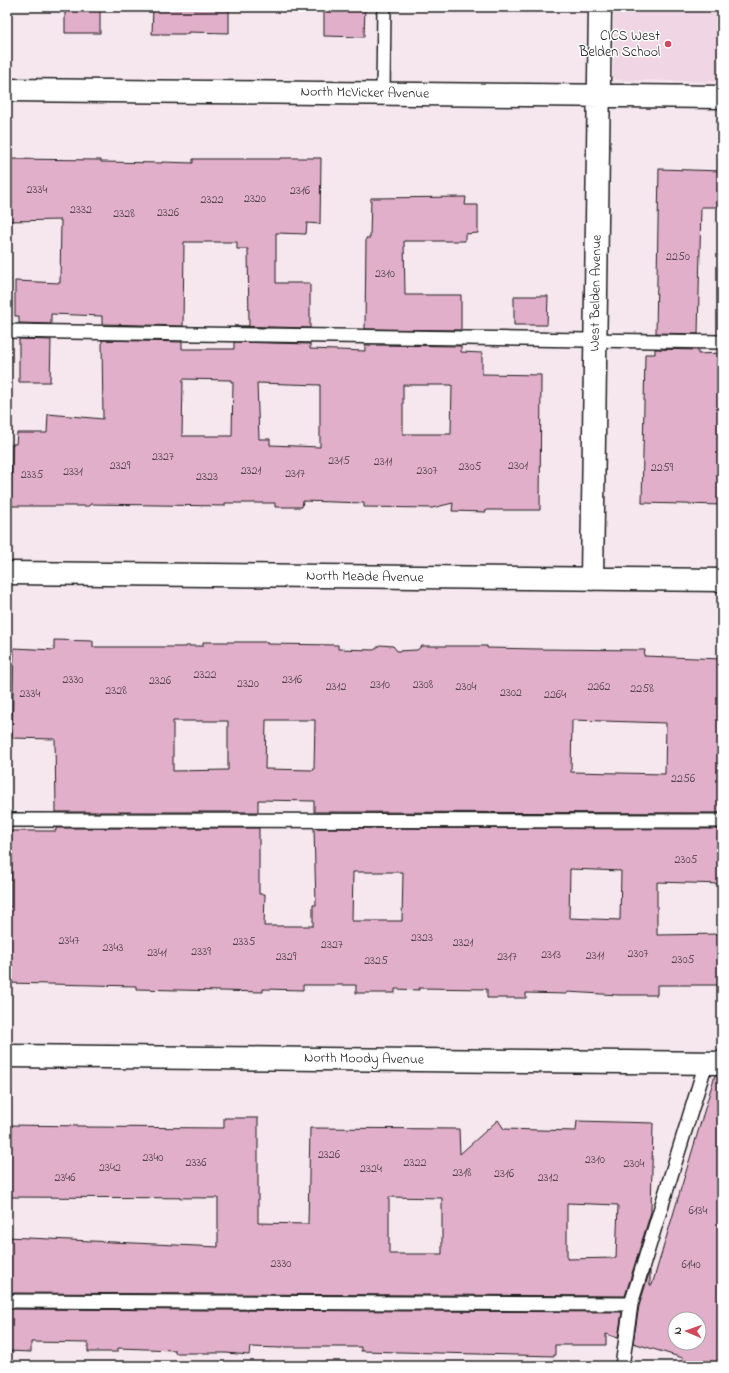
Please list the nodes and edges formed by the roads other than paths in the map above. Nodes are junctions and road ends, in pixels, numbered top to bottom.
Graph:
1 (384, 7) edge
2 (600, 7) edge
3 (7, 90) edge
4 (384, 94) junction
5 (599, 95) junction
6 (722, 97) edge
7 (7, 331) edge
8 (595, 341) junction
9 (722, 342) edge
10 (7, 573) edge
11 (592, 579) junction
12 (722, 580) edge
13 (7, 820) edge
14 (722, 821) edge
15 (7, 1056) edge
16 (714, 1063) edge
17 (7, 1300) edge
18 (631, 1304) junction
19 (622, 1366) edge

1 - 4 lane
2 - 5 street, West Belden Avenue
3 - 4 street, North McVicker Avenue
4 - 5 street, North McVicker Avenue
5 - 6 street, North McVicker Avenue
5 - 8 street, West Belden Avenue
7 - 8 lane
8 - 9 lane
8 - 11 street, West Belden Avenue
10 - 11 street, North Meade Avenue
11 - 12 street, North Meade Avenue
13 - 14 lane
15 - 16 street, North Moody Avenue
16 - 18 lane
17 - 18 lane
18 - 19 lane

